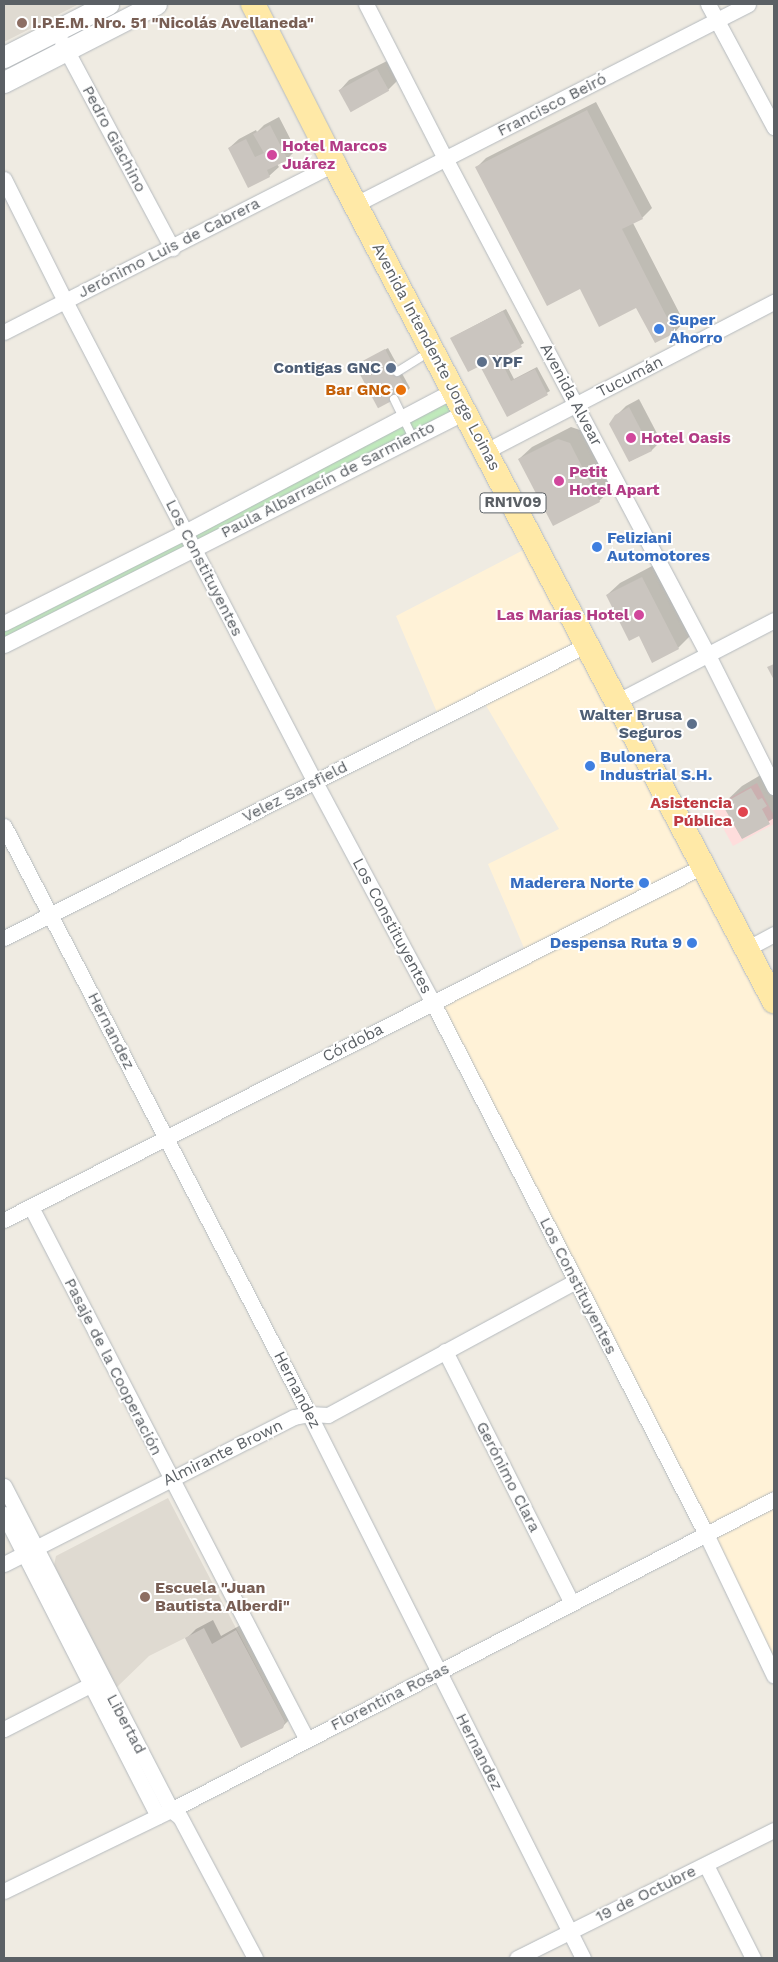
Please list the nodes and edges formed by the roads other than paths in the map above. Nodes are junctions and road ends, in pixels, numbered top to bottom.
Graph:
1 (108, 4) edge
2 (156, 4) edge
3 (253, 4) edge
4 (366, 4) edge
5 (708, 4) edge
6 (748, 4) edge
7 (716, 19) junction
8 (56, 30) junction
9 (66, 49) junction
10 (4, 57) edge
11 (4, 82) edge
12 (774, 128) edge
13 (446, 160) junction
14 (334, 164) junction
15 (4, 179) edge
16 (356, 204) junction
17 (172, 248) junction
18 (64, 301) junction
19 (774, 302) edge
20 (4, 332) edge
21 (432, 350) junction
22 (397, 372) dead end
23 (454, 390) junction
24 (394, 399) dead end
25 (576, 404) junction
26 (465, 412) junction
27 (402, 418) junction
28 (413, 438) junction
29 (486, 451) junction
30 (185, 532) junction
31 (193, 548) junction
32 (774, 620) edge
33 (4, 622) edge
34 (4, 645) edge
35 (586, 645) junction
36 (708, 655) junction
37 (618, 701) junction
38 (315, 782) junction
39 (774, 787) edge
40 (4, 826) edge
41 (703, 866) junction
42 (50, 914) junction
43 (774, 934) edge
44 (4, 938) edge
45 (746, 949) junction
46 (774, 1001) edge
47 (433, 1003) junction
48 (166, 1136) junction
49 (31, 1207) junction
50 (4, 1220) edge
51 (576, 1281) junction
52 (444, 1351) junction
53 (309, 1414) junction
54 (170, 1479) junction
55 (4, 1486) edge
56 (774, 1499) edge
57 (4, 1514) edge
58 (706, 1534) junction
59 (30, 1550) junction
60 (4, 1564) edge
61 (572, 1603) junction
62 (439, 1672) junction
63 (774, 1676) edge
64 (96, 1682) junction
65 (4, 1729) edge
66 (307, 1740) junction
67 (164, 1813) junction
68 (774, 1830) edge
69 (706, 1865) junction
70 (4, 1892) edge
71 (570, 1932) junction
72 (255, 1958) edge
73 (517, 1958) edge
74 (583, 1958) edge
75 (753, 1958) edge

1 - 8 main road
2 - 9 main road
3 - 14 main road, Avenida Intendente Jorge Loinas / RN1V09
4 - 13 street, Avenida Alvear
5 - 7 street
6 - 7 street, Francisco Beiró
7 - 12 street
7 - 13 street, Francisco Beiró
8 - 9 street, Pedro Giachino
8 - 10 main road
9 - 11 main road
9 - 17 street, Pedro Giachino
13 - 16 street, Francisco Beiró
13 - 25 street, Avenida Alvear
14 - 16 main road, Avenida Intendente Jorge Loinas / RN1V09
14 - 17 street, Jerónimo Luis de Cabrera
15 - 18 street, Los Constituyentes
16 - 21 main road, Avenida Intendente Jorge Loinas / RN1V09
17 - 18 street, Jerónimo Luis de Cabrera
18 - 20 street, Jerónimo Luis de Cabrera
18 - 30 street, Los Constituyentes
19 - 25 street, Tucumán
21 - 22 lane
21 - 23 main road, Avenida Intendente Jorge Loinas / RN1V09
23 - 26 main road, Avenida Intendente Jorge Loinas / RN1V09
23 - 27 street, Paula Albarracín de Sarmiento
24 - 27 lane
25 - 29 street, Tucumán
25 - 36 street, Avenida Alvear
26 - 28 street, Paula Albarracín de Sarmiento
26 - 29 main road, Avenida Intendente Jorge Loinas / RN1V09
27 - 28 lane
27 - 30 street, Paula Albarracín de Sarmiento
28 - 31 street, Paula Albarracín de Sarmiento
29 - 35 main road, Avenida Intendente Jorge Loinas / RN1V09
30 - 31 street, Los Constituyentes
30 - 33 street, Paula Albarracín de Sarmiento
31 - 34 street, Paula Albarracín de Sarmiento
31 - 38 street, Los Constituyentes
32 - 36 street
35 - 37 main road, Avenida Intendente Jorge Loinas / RN1V09
35 - 38 street, Velez Sarsfield
36 - 37 street
36 - 39 street, Avenida Alvear
37 - 41 main road, Avenida Intendente Jorge Loinas / RN1V09
38 - 42 street, Velez Sarsfield
38 - 47 street, Los Constituyentes
40 - 42 street, Hernandez
41 - 45 main road, Avenida Intendente Jorge Loinas / RN1V09
41 - 47 street, Córdoba
42 - 44 street, Velez Sarsfield
42 - 48 street, Hernandez
43 - 45 street
45 - 46 main road, Avenida Intendente Jorge Loinas / RN1V09
47 - 48 street, Córdoba
47 - 51 street, Los Constituyentes
48 - 49 street, Córdoba
48 - 53 street, Hernandez
49 - 50 street, Córdoba
49 - 54 street, Pasaje de la Cooperación
51 - 52 street, Almirante Brown
51 - 58 street, Los Constituyentes
52 - 53 street, Almirante Brown
52 - 61 street, Gerónimo Clara
53 - 54 street, Almirante Brown
53 - 62 street, Hernandez
54 - 59 street, Almirante Brown
54 - 66 street, Pasaje de la Cooperación
55 - 59 street, Libertad
56 - 58 street, Florentina Rosas
57 - 59 street, Libertad
58 - 61 street, Florentina Rosas
58 - 63 street, Los Constituyentes
59 - 60 street, Almirante Brown
59 - 64 street, Libertad
61 - 62 street, Florentina Rosas
62 - 66 street, Florentina Rosas
62 - 71 street, Hernandez
64 - 65 street
64 - 67 street, Libertad
66 - 67 street, Florentina Rosas
67 - 70 street, Florentina Rosas
67 - 72 street, Libertad
68 - 69 street, 19 de Octubre
69 - 71 street, 19 de Octubre
69 - 75 street
71 - 73 street, 19 de Octubre
71 - 74 street, Hernandez

